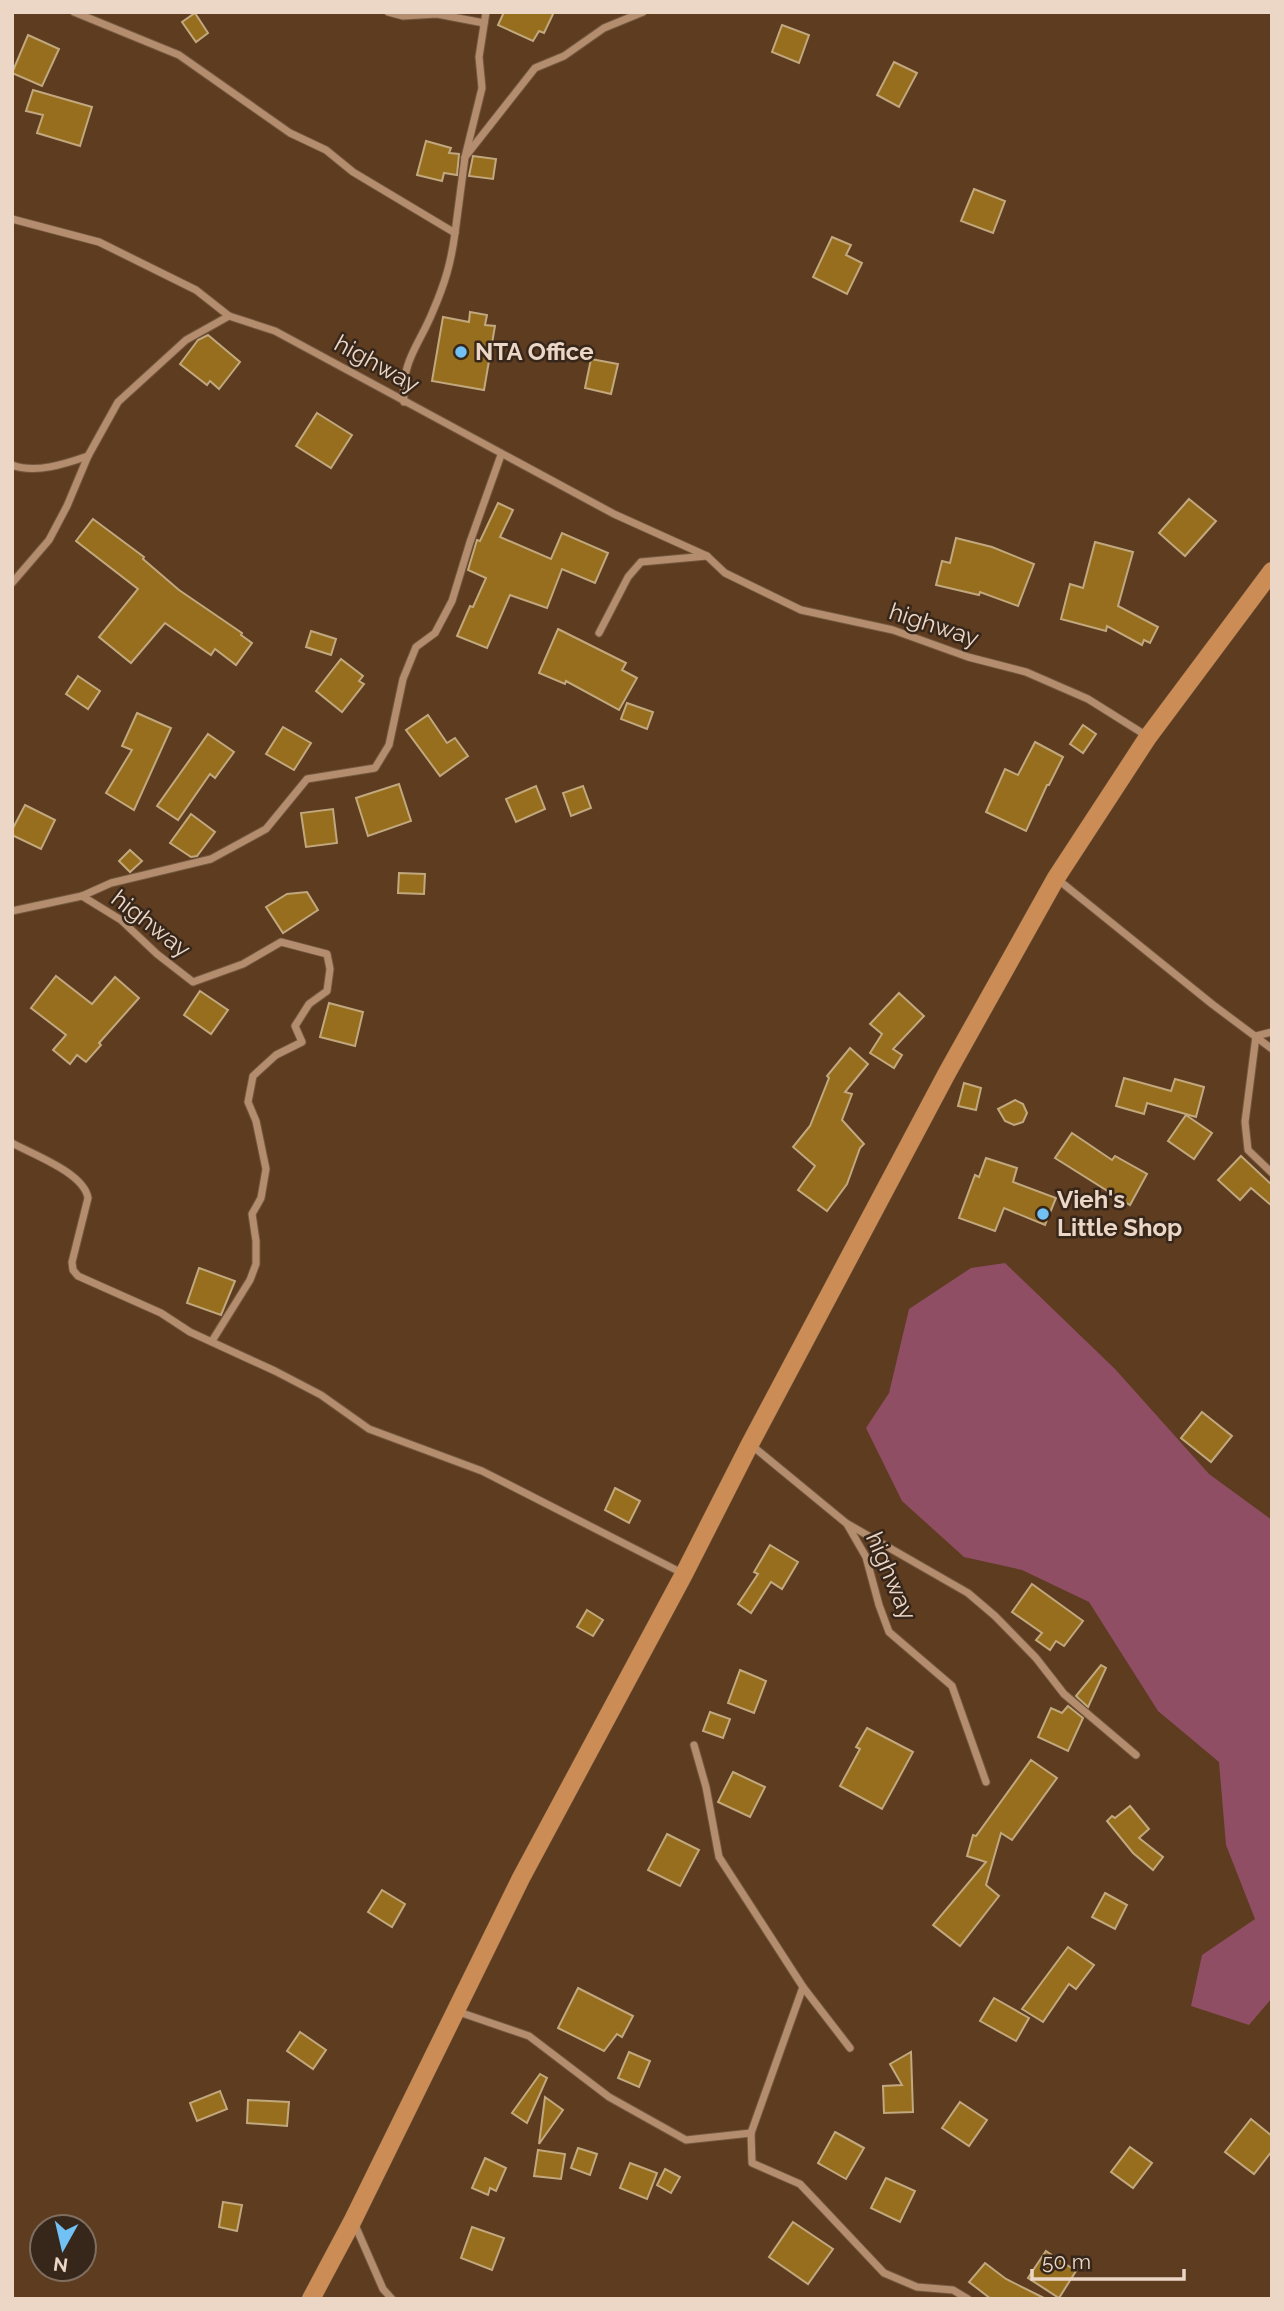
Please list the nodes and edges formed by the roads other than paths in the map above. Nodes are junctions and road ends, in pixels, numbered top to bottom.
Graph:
1 (74, 12) edge
2 (388, 12) edge
3 (486, 12) edge
4 (643, 12) edge
5 (484, 23) junction
6 (464, 157) junction
7 (12, 219) edge
8 (454, 233) junction
9 (229, 316) junction
10 (404, 402) junction
11 (502, 455) junction
12 (88, 456) junction
13 (12, 465) edge
14 (707, 556) junction
15 (1272, 571) edge
16 (12, 583) edge
17 (598, 633) dead end
18 (1148, 737) junction
19 (1056, 878) junction
20 (82, 896) junction
21 (12, 911) edge
22 (1272, 1032) edge
23 (1256, 1036) junction
24 (1272, 1048) edge
25 (12, 1143) edge
26 (1272, 1174) edge
27 (212, 1341) junction
28 (750, 1444) junction
29 (846, 1523) junction
30 (684, 1574) junction
31 (694, 1745) dead end
32 (1136, 1755) dead end
33 (986, 1782) dead end
34 (803, 1987) junction
35 (454, 2011) junction
36 (850, 2048) dead end
37 (751, 2133) junction
38 (353, 2220) junction
39 (311, 2299) edge
40 (392, 2299) edge
41 (968, 2299) edge

1 - 8 street
2 - 5 street
3 - 5 street
4 - 6 street
5 - 6 street
6 - 8 street
7 - 9 street, highway
8 - 10 street
9 - 10 street, highway
9 - 12 street
10 - 11 street, highway
11 - 14 street, highway
11 - 20 street, highway
12 - 13 street
12 - 16 street
14 - 17 street
14 - 18 street, highway
15 - 18 main road
18 - 19 main road
19 - 23 street
19 - 28 main road
20 - 21 street, highway
20 - 27 street, highway
22 - 23 street
23 - 24 street
23 - 26 street
25 - 27 street
27 - 30 street
28 - 29 street, highway
28 - 30 main road
29 - 32 street, highway
29 - 33 street, highway
30 - 35 main road
31 - 34 street
34 - 36 street
34 - 37 street
35 - 37 street
35 - 38 main road
37 - 41 street
38 - 39 main road
38 - 40 street

